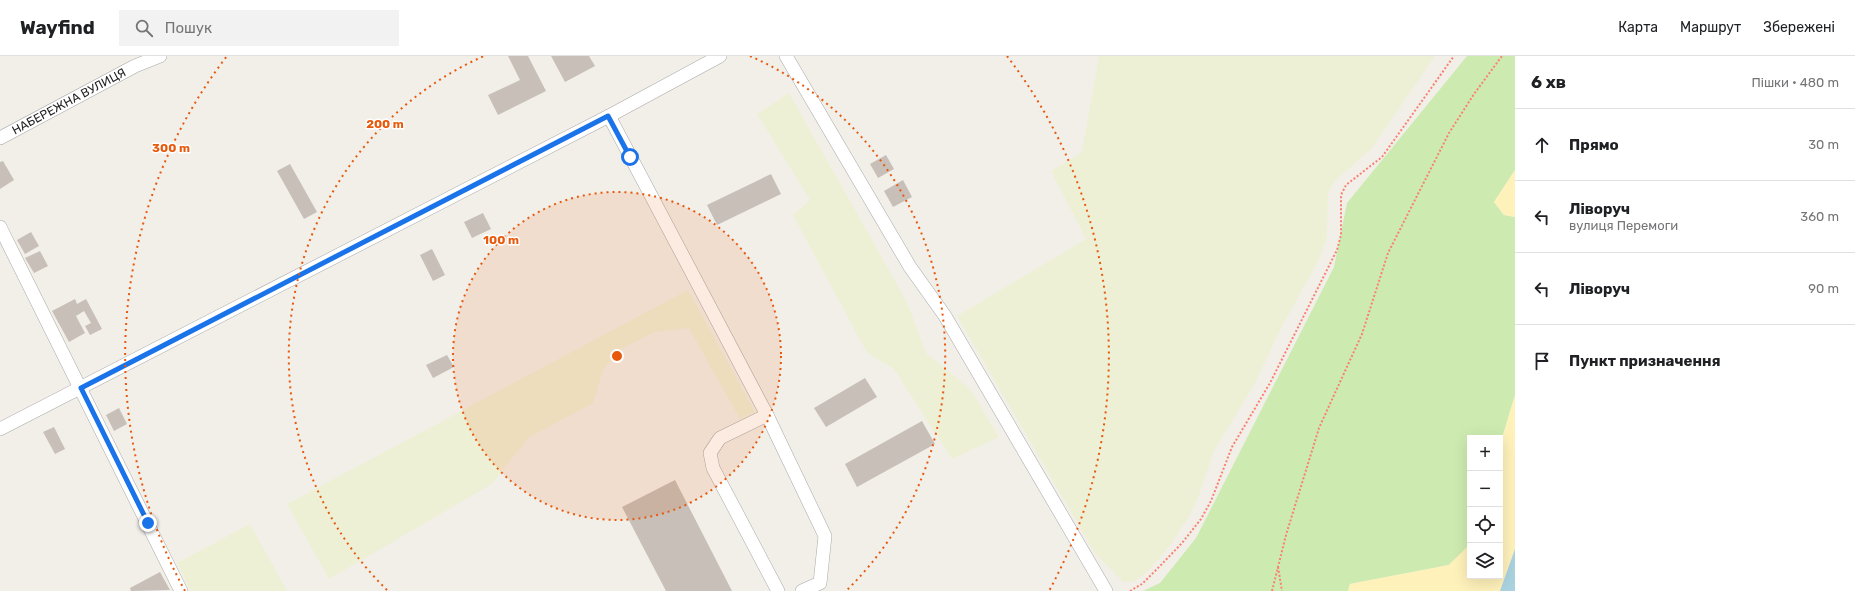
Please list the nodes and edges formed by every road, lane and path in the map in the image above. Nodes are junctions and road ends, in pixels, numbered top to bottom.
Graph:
1 (160, 56) edge
2 (720, 56) edge
3 (786, 56) edge
4 (1454, 56) edge
5 (1502, 56) edge
6 (608, 116) junction
7 (0, 138) edge
8 (0, 227) edge
9 (81, 388) junction
10 (767, 415) junction
11 (0, 430) edge
12 (1277, 566) junction
13 (181, 591) edge
14 (778, 591) edge
15 (802, 591) edge
16 (1106, 591) edge
17 (1130, 591) edge
18 (1272, 591) edge
19 (1282, 591) edge

1 - 7 street, НАБЕРЕЖНА ВУЛИЦЯ
2 - 6 street
3 - 16 street
4 - 17 path
5 - 12 path
6 - 9 street
6 - 10 street
8 - 9 street
9 - 11 street
9 - 13 street
10 - 14 street
10 - 15 street
12 - 18 path
12 - 19 path

